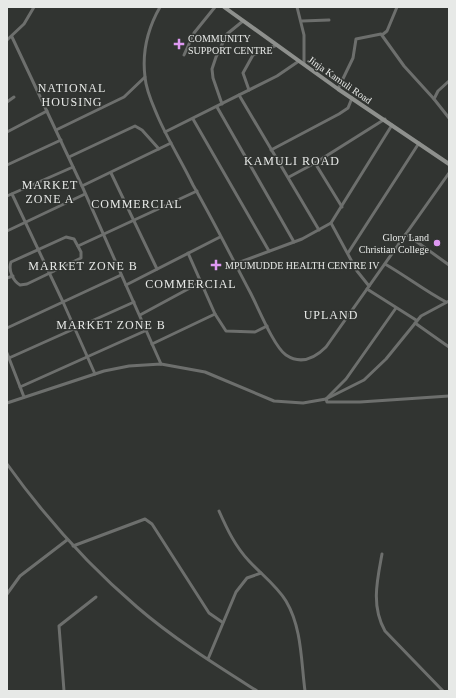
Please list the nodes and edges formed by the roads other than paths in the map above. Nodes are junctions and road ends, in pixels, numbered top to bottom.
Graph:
1 (34, 7) edge
2 (160, 7) edge
3 (215, 7) edge
4 (224, 7) edge
5 (297, 7) edge
6 (397, 7) edge
7 (329, 20) dead end
8 (243, 21) junction
9 (302, 21) junction
10 (382, 35) junction
11 (12, 37) junction
12 (7, 40) edge
13 (276, 45) junction
14 (184, 55) dead end
15 (299, 61) junction
16 (304, 64) junction
17 (145, 77) junction
18 (449, 80) edge
19 (338, 89) junction
20 (249, 90) junction
21 (239, 95) junction
22 (14, 97) dead end
23 (352, 98) junction
24 (434, 99) junction
25 (7, 102) edge
26 (222, 104) junction
27 (217, 107) junction
28 (47, 111) junction
29 (449, 118) edge
30 (193, 119) junction
31 (384, 119) junction
32 (392, 125) junction
33 (56, 130) junction
34 (7, 132) edge
35 (165, 132) junction
36 (60, 140) junction
37 (171, 143) junction
38 (419, 143) junction
39 (159, 149) junction
40 (271, 150) junction
41 (68, 157) junction
42 (315, 163) junction
43 (448, 163) edge
44 (7, 165) edge
45 (73, 168) junction
46 (111, 173) junction
47 (449, 173) edge
48 (289, 177) junction
49 (82, 186) junction
50 (197, 191) junction
51 (12, 194) junction
52 (85, 194) junction
53 (7, 196) edge
54 (342, 207) junction
55 (134, 221) junction
56 (25, 222) junction
57 (331, 223) junction
58 (319, 230) junction
59 (7, 231) edge
60 (406, 234) junction
61 (103, 235) junction
62 (220, 237) junction
63 (294, 242) junction
64 (78, 246) junction
65 (38, 248) junction
66 (269, 250) junction
67 (348, 252) junction
68 (188, 253) junction
69 (235, 264) junction
70 (385, 264) junction
71 (449, 265) edge
72 (156, 269) junction
73 (50, 273) junction
74 (122, 275) junction
75 (13, 276) junction
76 (7, 278) edge
77 (201, 282) junction
78 (126, 285) junction
79 (368, 288) junction
80 (63, 302) junction
81 (134, 302) junction
82 (447, 302) edge
83 (396, 308) junction
84 (216, 314) junction
85 (140, 315) junction
86 (416, 322) junction
87 (267, 326) junction
88 (7, 328) edge
89 (74, 328) junction
90 (146, 330) junction
91 (152, 344) junction
92 (449, 347) edge
93 (7, 354) edge
94 (87, 357) junction
95 (9, 358) junction
96 (161, 364) junction
97 (95, 374) junction
98 (20, 387) junction
99 (449, 396) edge
100 (24, 397) junction
101 (326, 399) junction
102 (7, 403) edge
103 (7, 464) edge
104 (219, 510) dead end
105 (67, 540) junction
106 (73, 546) junction
107 (382, 554) dead end
108 (261, 573) junction
109 (7, 594) edge
110 (96, 596) dead end
111 (222, 622) junction
112 (208, 659) junction
113 (64, 691) edge
114 (256, 691) edge
115 (305, 691) edge
116 (443, 691) edge

1 - 11 street
2 - 17 street
3 - 14 street
4 - 8 main road, Jinja Kamuli Road
5 - 9 street
6 - 10 street
7 - 9 street
8 - 13 main road, Jinja Kamuli Road
8 - 26 street
9 - 16 street
10 - 19 street
10 - 24 street
11 - 12 street
11 - 28 street
13 - 15 main road, Jinja Kamuli Road
13 - 20 street
15 - 16 main road, Jinja Kamuli Road
15 - 20 street
16 - 19 main road, Jinja Kamuli Road
17 - 33 street
17 - 35 street
18 - 24 street
19 - 23 main road, Jinja Kamuli Road
20 - 21 street
21 - 26 street
21 - 40 street
22 - 25 street
23 - 31 main road, Jinja Kamuli Road
23 - 40 street
24 - 29 street
26 - 27 street
27 - 30 street
27 - 63 street
28 - 33 street
28 - 34 street
30 - 35 street
30 - 66 street
31 - 32 main road, Jinja Kamuli Road
31 - 42 street
32 - 38 main road, Jinja Kamuli Road
32 - 54 street
33 - 36 street
35 - 37 street
36 - 41 street
36 - 44 street
37 - 39 street
37 - 50 street
38 - 43 main road, Jinja Kamuli Road
38 - 67 street
39 - 41 street
39 - 46 street
40 - 48 street
41 - 45 street
42 - 48 street
42 - 54 street
45 - 49 street
45 - 51 street
46 - 49 street
46 - 55 street
47 - 60 street
48 - 58 street
49 - 52 street
50 - 55 street
50 - 62 street
51 - 53 street
51 - 56 street
52 - 56 street
52 - 61 street
54 - 57 street
55 - 61 street
55 - 72 street
56 - 59 street
56 - 65 street
57 - 58 street
57 - 67 street
58 - 63 street
60 - 70 street
60 - 71 street
61 - 64 street
61 - 74 street
62 - 68 street
62 - 69 street
63 - 66 street
64 - 65 street
64 - 73 street
65 - 73 street
65 - 75 street
66 - 69 street
67 - 79 street
68 - 72 street
68 - 77 street
69 - 87 street
70 - 79 street
70 - 82 street
72 - 78 street
73 - 75 street
73 - 80 street
74 - 78 street
74 - 80 street
75 - 76 street
77 - 84 street
77 - 85 street
78 - 81 street
79 - 83 street
79 - 87 street
80 - 88 street
80 - 89 street
81 - 85 street
81 - 89 street
82 - 86 street
83 - 86 street
83 - 101 street
84 - 87 street
84 - 91 street
85 - 90 street
86 - 92 street
86 - 101 street
89 - 94 street
89 - 95 street
90 - 91 street
90 - 94 street
91 - 96 street
93 - 95 street
94 - 97 street
94 - 98 street
95 - 98 street
96 - 97 street
96 - 101 street
97 - 100 street
98 - 100 street
99 - 101 street
100 - 102 street
103 - 105 street
104 - 108 street
105 - 106 street
105 - 109 street
106 - 111 street
106 - 112 street
107 - 116 street
108 - 111 street
108 - 115 street
110 - 113 street
111 - 112 street
112 - 114 street

